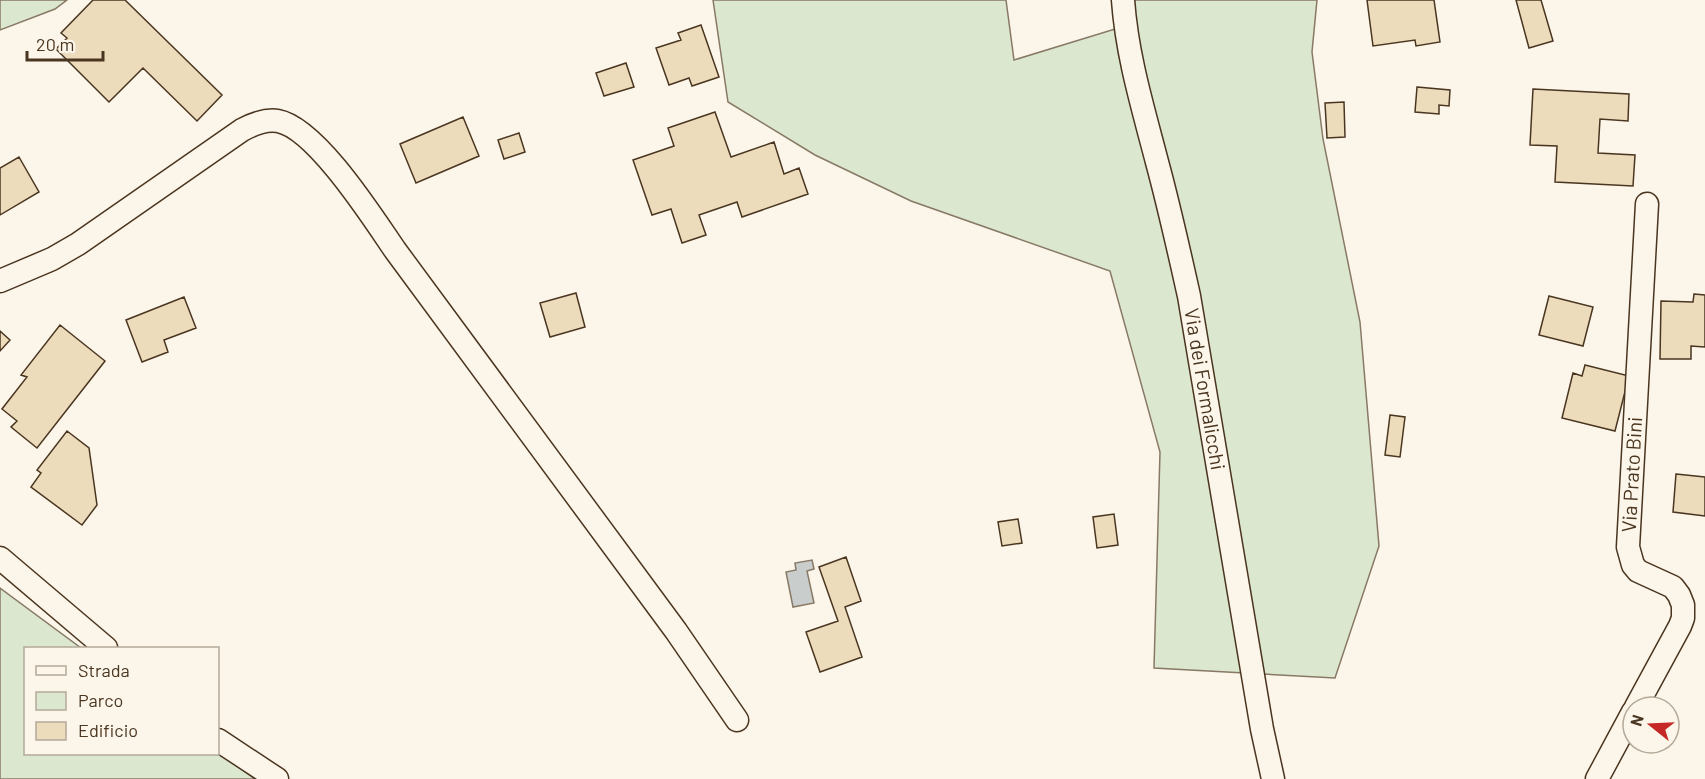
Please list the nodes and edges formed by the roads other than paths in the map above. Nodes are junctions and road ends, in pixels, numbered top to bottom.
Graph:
1 (1123, 0) edge
2 (1647, 204) dead end
3 (0, 281) edge
4 (0, 558) edge
5 (105, 647) edge
6 (1643, 695) edge
7 (737, 720) dead end
8 (1621, 734) edge
9 (219, 741) edge
10 (277, 779) edge
11 (1273, 779) edge
12 (1597, 779) edge

1 - 11 street, Via dei Formalicchi
2 - 6 street, Via Prato Bini
3 - 7 street
4 - 5 street
8 - 12 street
9 - 10 street

